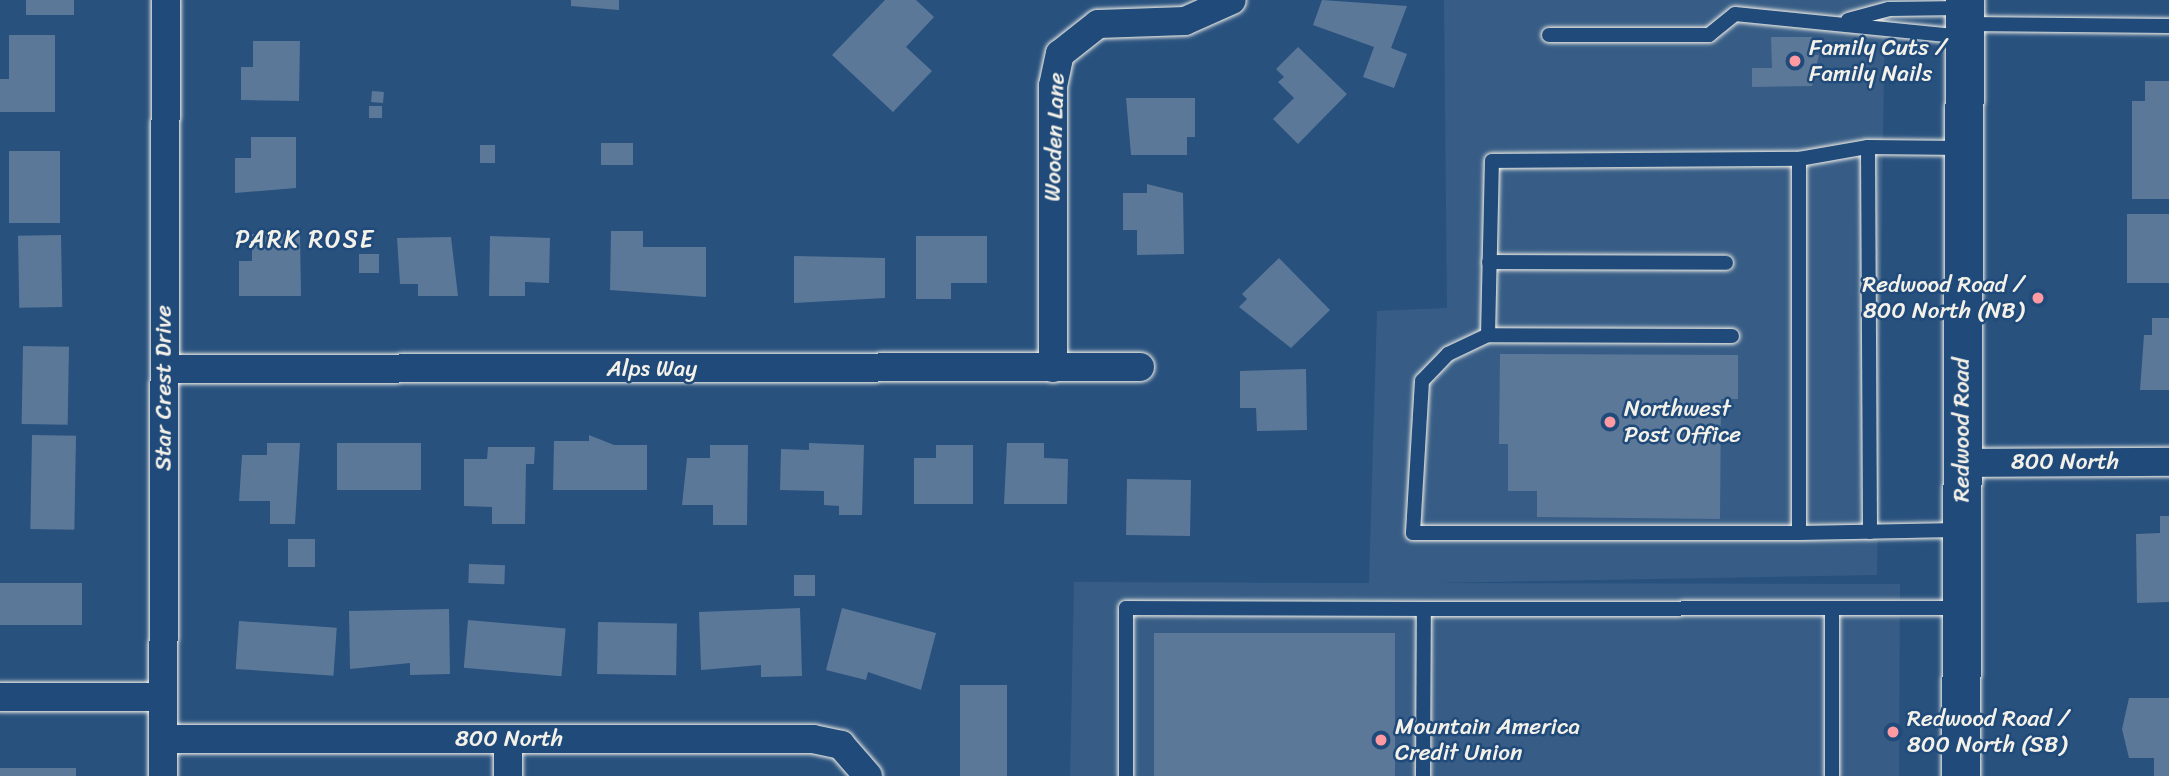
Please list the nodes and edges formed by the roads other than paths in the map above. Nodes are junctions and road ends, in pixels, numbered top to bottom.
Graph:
1 (166, 0) edge
2 (1232, 0) edge
3 (1964, 17) edge
4 (1846, 20) junction
5 (2169, 26) edge
6 (1549, 35) dead end
7 (1868, 147) junction
8 (1962, 148) junction
9 (1798, 159) junction
10 (1489, 262) junction
11 (1726, 263) dead end
12 (1488, 335) junction
13 (1732, 336) dead end
14 (1140, 367) dead end
15 (1053, 368) junction
16 (165, 369) junction
17 (2169, 462) edge
18 (1962, 463) junction
19 (1962, 530) junction
20 (1870, 532) junction
21 (1799, 533) junction
22 (1961, 608) junction
23 (1424, 609) junction
24 (1832, 610) junction
25 (0, 697) edge
26 (163, 697) junction
27 (163, 739) junction
28 (508, 739) junction
29 (860, 765) edge
30 (163, 776) edge
31 (508, 776) edge
32 (1126, 776) edge
33 (1423, 776) edge
34 (1832, 776) edge
35 (1961, 776) edge

1 - 16 street, Star Crest Drive
2 - 15 street, Wooden Lane
3 - 4 lane
3 - 4 lane
3 - 5 lane
3 - 8 main road, Redwood Road
4 - 6 lane
7 - 8 lane
7 - 9 lane
7 - 20 lane
8 - 18 main road, Redwood Road
9 - 10 lane
9 - 21 lane
10 - 11 lane
10 - 12 lane
12 - 13 lane
12 - 21 lane
14 - 15 street, Alps Way
15 - 16 street, Alps Way
16 - 26 street, Star Crest Drive
17 - 18 street, 800 North
18 - 19 main road, Redwood Road
19 - 20 lane
19 - 22 main road, Redwood Road
20 - 21 lane
22 - 24 lane
22 - 35 main road, Redwood Road
23 - 24 lane
23 - 32 lane
23 - 33 lane
24 - 34 lane
25 - 26 street
26 - 27 street, Star Crest Drive
27 - 28 street, 800 North
27 - 30 street, Star Crest Drive
28 - 29 street, 800 North
28 - 31 street

